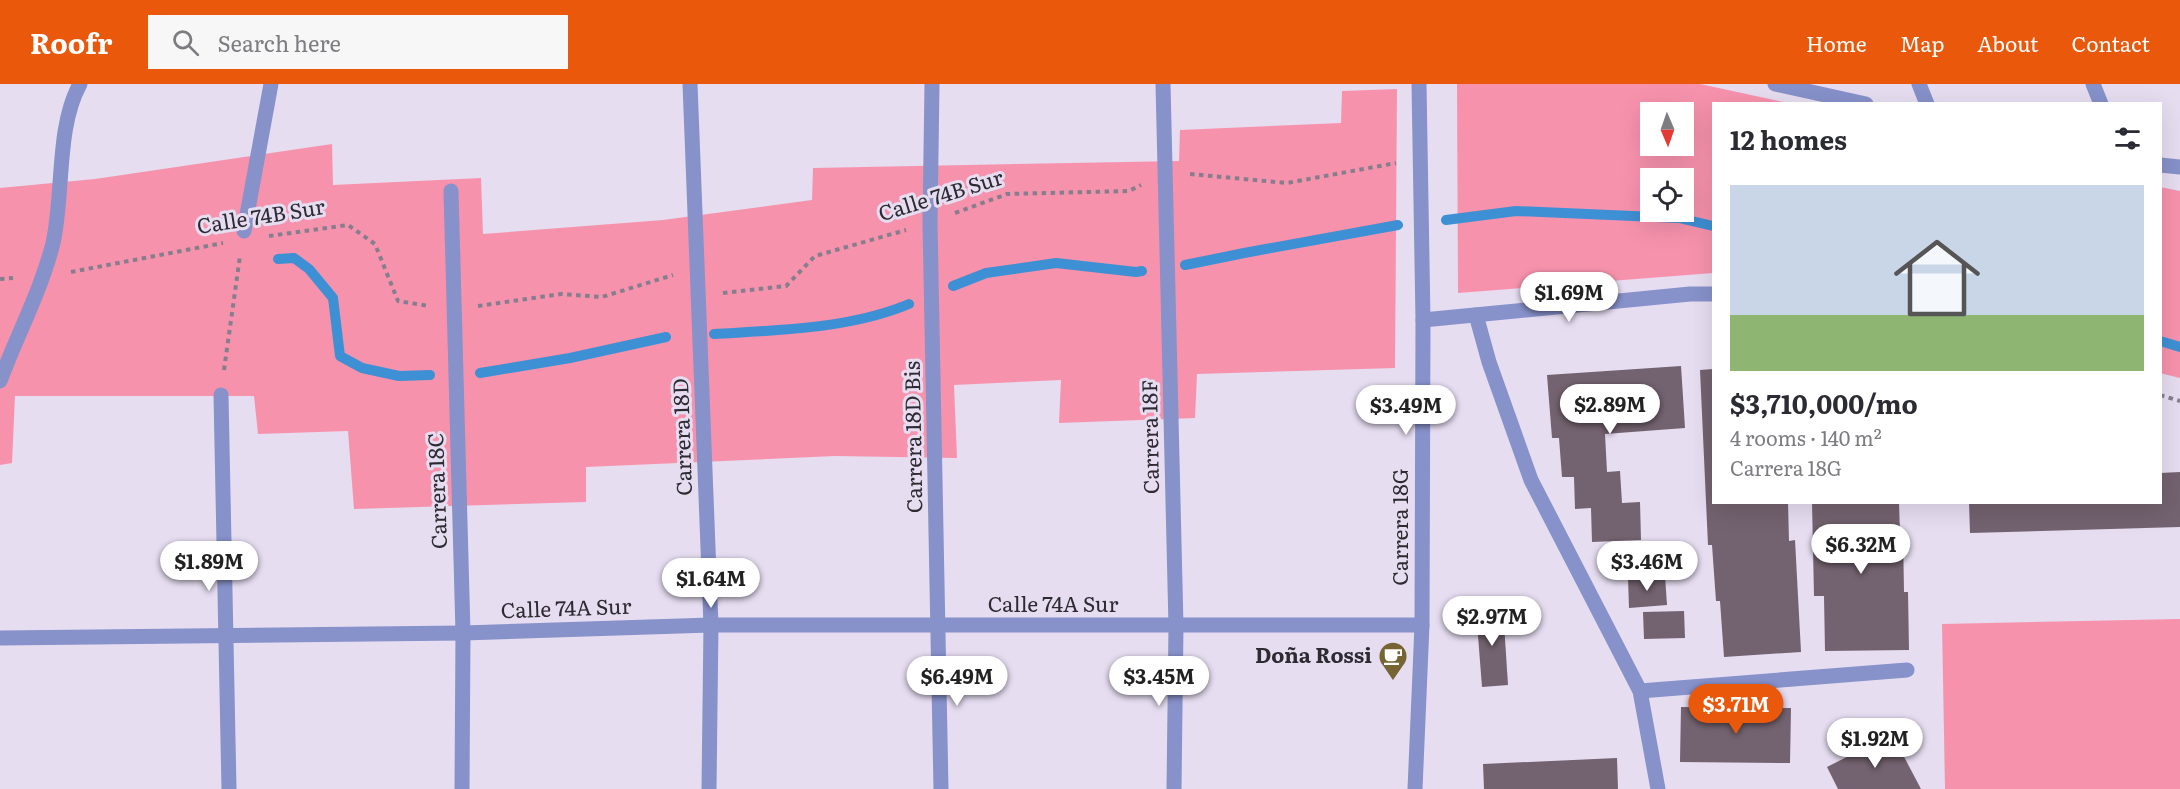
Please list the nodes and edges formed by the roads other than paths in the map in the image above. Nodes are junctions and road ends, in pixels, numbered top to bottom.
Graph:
1 (80, 84) edge
2 (271, 84) edge
3 (690, 84) edge
4 (932, 84) edge
5 (1163, 84) edge
6 (1419, 84) edge
7 (1775, 84) edge
8 (1920, 84) edge
9 (2093, 84) edge
10 (1857, 102) edge
11 (1926, 102) edge
12 (2100, 102) edge
13 (2162, 165) edge
14 (2180, 167) edge
15 (451, 191) dead end
16 (243, 235) road end
17 (1712, 294) edge
18 (1476, 315) junction
19 (1423, 320) junction
20 (0, 381) edge
21 (221, 395) road end
22 (711, 625) junction
23 (1422, 625) junction
24 (939, 626) junction
25 (1176, 626) junction
26 (463, 633) junction
27 (227, 637) junction
28 (0, 638) edge
29 (1907, 670) dead end
30 (1640, 691) junction
31 (229, 789) edge
32 (462, 789) edge
33 (709, 789) edge
34 (941, 789) edge
35 (1174, 789) edge
36 (1415, 789) edge
37 (1658, 789) edge

1 - 20 street
2 - 16 street
3 - 22 street, Carrera 18D
4 - 24 street, Carrera 18D Bis
5 - 25 street, Carrera 18F
6 - 19 street, Carrera 18G
7 - 10 street
8 - 11 street
9 - 12 street
13 - 14 street
15 - 26 street, Carrera 18C
17 - 18 street
18 - 19 street
18 - 30 street
19 - 23 street, Carrera 18G
21 - 27 street
22 - 24 street, Calle 74A Sur
22 - 26 street, Calle 74A Sur
22 - 33 street, Carrera 18D
23 - 25 street, Calle 74A Sur
23 - 36 street, Carrera 18G
24 - 25 street, Calle 74A Sur
24 - 34 street, Carrera 18D Bis
25 - 35 street, Carrera 18F
26 - 27 street, Calle 74A Sur
26 - 32 street, Carrera 18C
27 - 28 street, Calle 74A Sur
27 - 31 street
29 - 30 street
30 - 37 street

